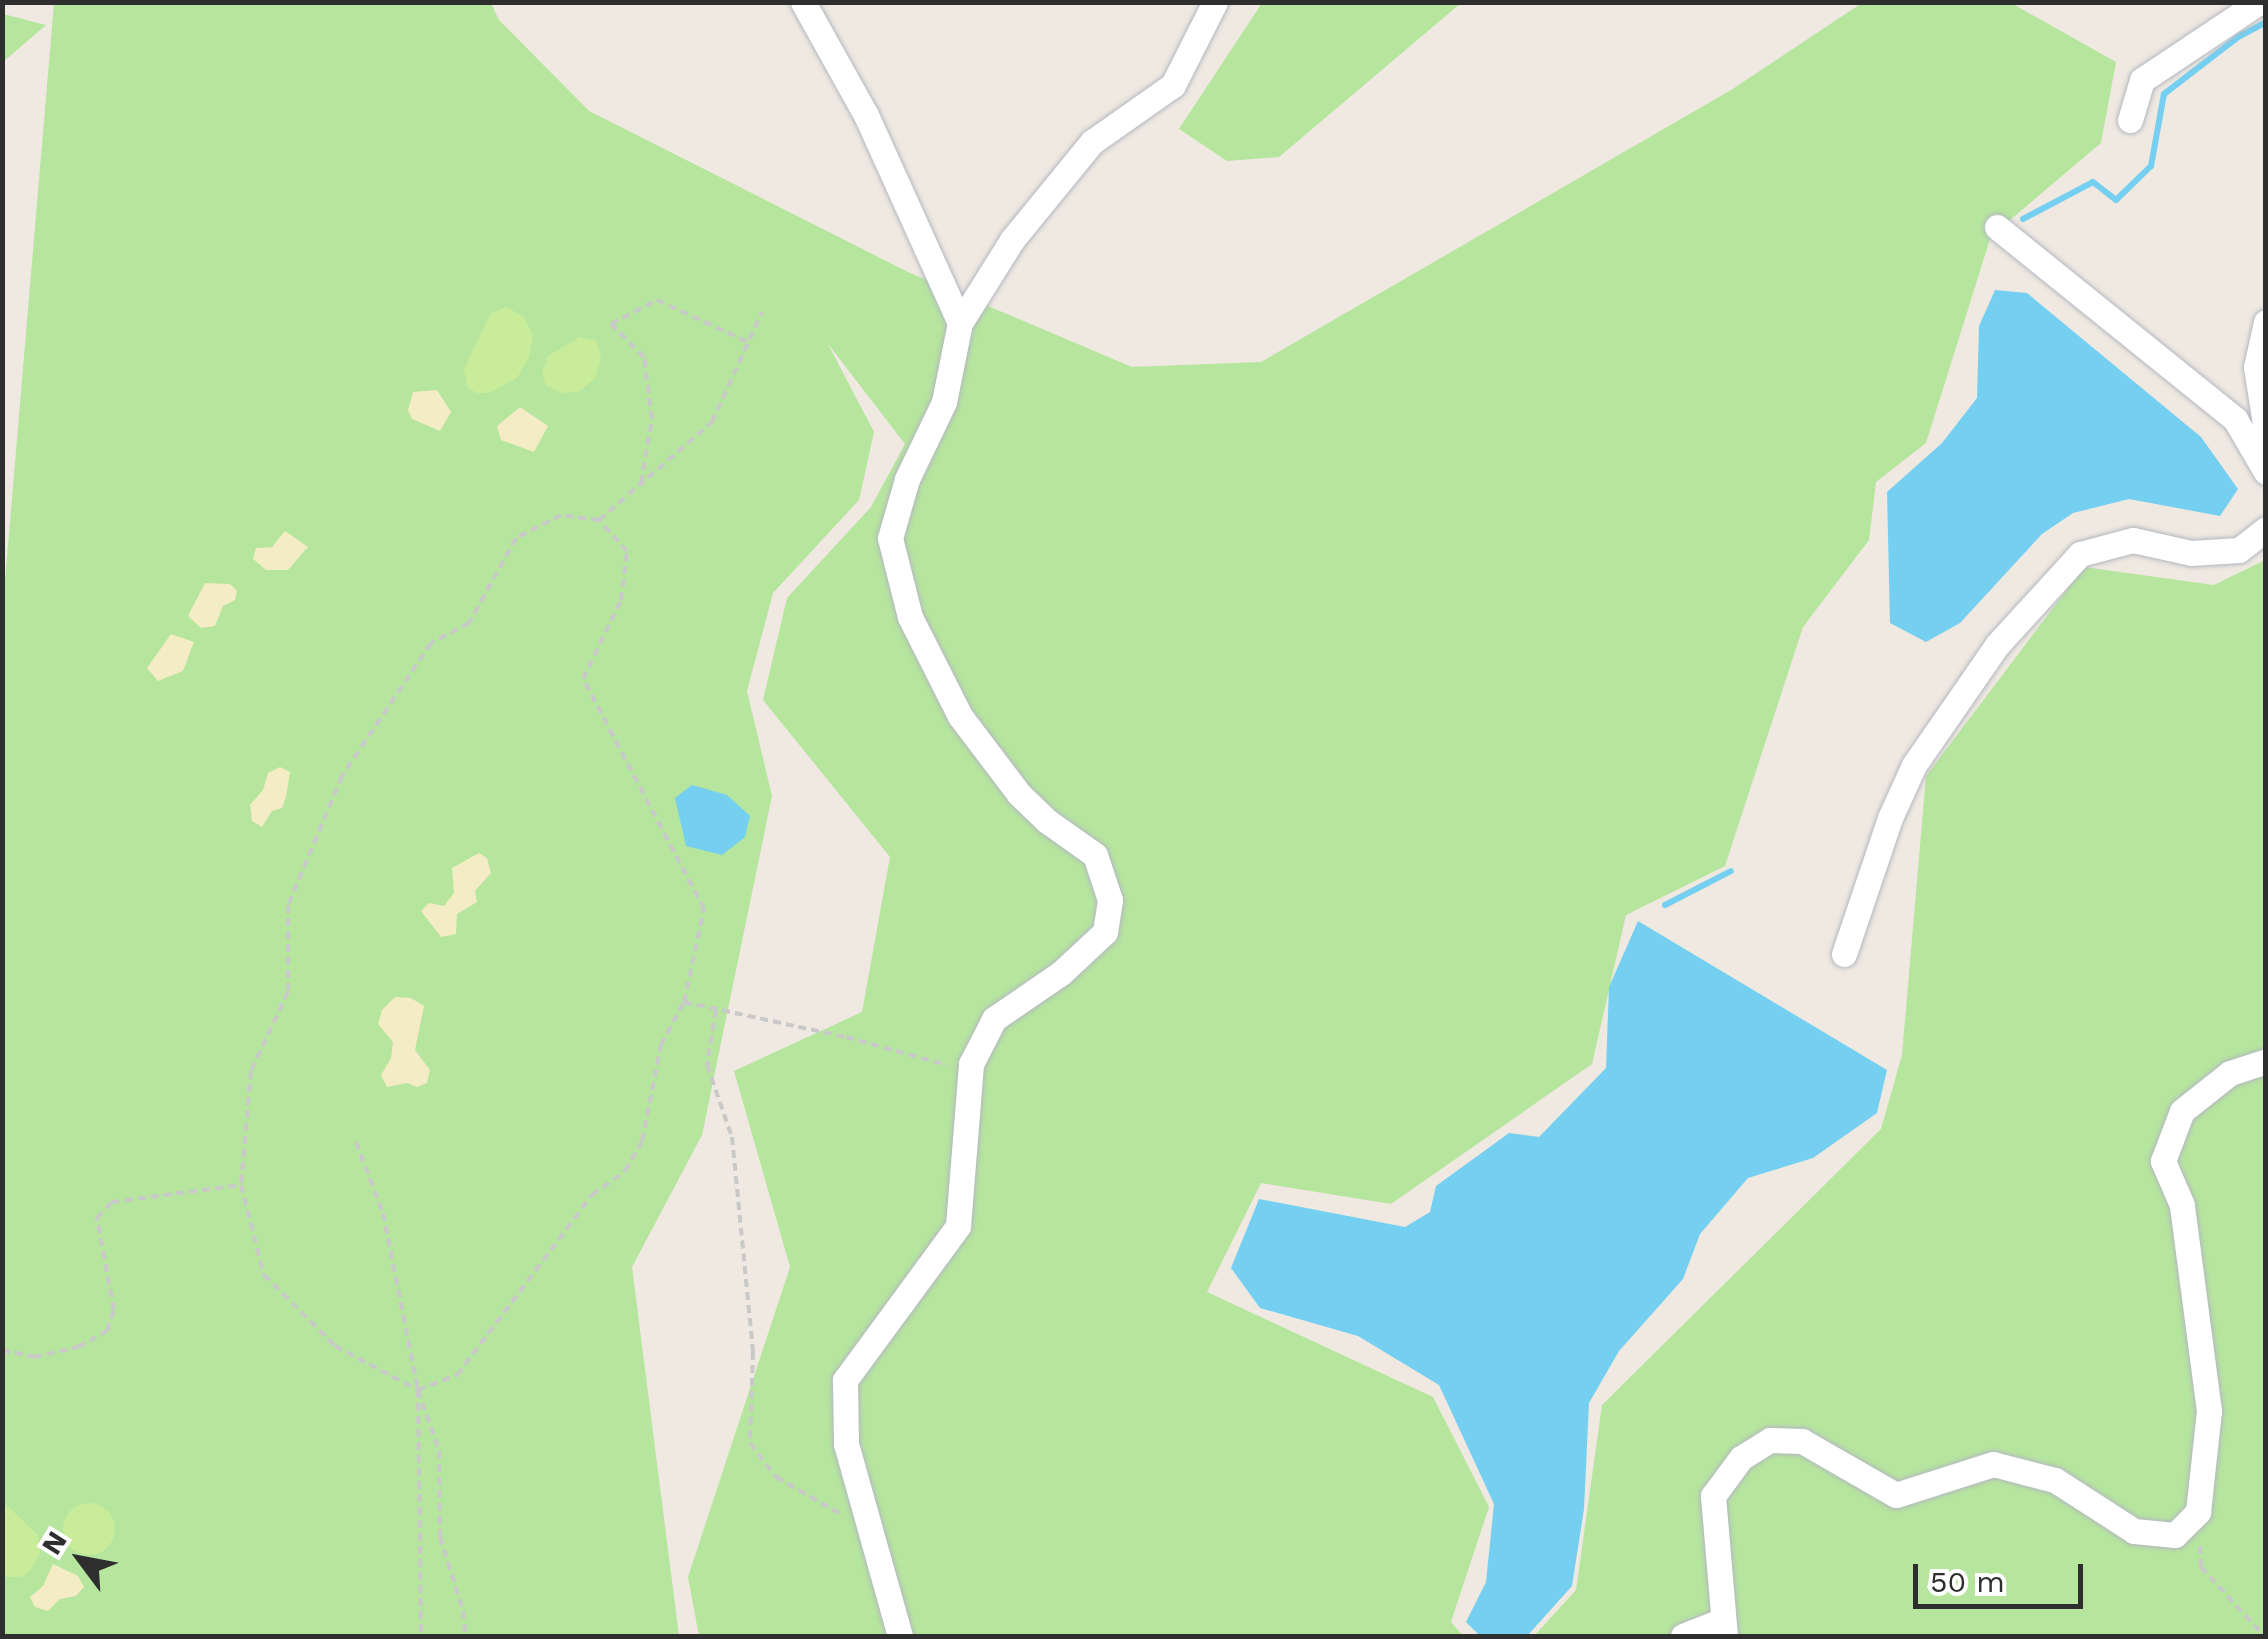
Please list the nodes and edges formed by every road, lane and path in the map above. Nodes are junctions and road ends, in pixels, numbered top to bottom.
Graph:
1 (803, 2) edge
2 (1215, 2) edge
3 (2259, 2) edge
4 (2130, 120) dead end
5 (1997, 227) dead end
6 (762, 312) dead end
7 (2266, 322) edge
8 (960, 323) junction
9 (748, 342) junction
10 (2266, 430) edge
11 (2266, 472) edge
12 (641, 484) junction
13 (599, 520) junction
14 (2266, 529) edge
15 (1844, 954) dead end
16 (684, 1002) junction
17 (716, 1010) junction
18 (2266, 1061) edge
19 (972, 1064) junction
20 (356, 1142) dead end
21 (240, 1185) junction
22 (2, 1350) edge
23 (418, 1390) junction
24 (2198, 1512) junction
25 (870, 1523) junction
26 (1723, 1629) edge
27 (421, 1636) edge
28 (465, 1636) edge
29 (900, 1636) edge
30 (1683, 1636) edge
31 (2264, 1636) edge

1 - 8 street
2 - 8 street
3 - 4 street
5 - 11 street
6 - 9 path
7 - 10 street
8 - 19 street
9 - 12 path
9 - 12 path
12 - 13 path
13 - 16 path
13 - 21 path
14 - 15 street
16 - 17 path
16 - 23 path
17 - 19 path
17 - 25 path
18 - 24 street
19 - 25 street
20 - 23 path
21 - 22 path
21 - 23 path
23 - 27 path
23 - 28 path
24 - 26 street
24 - 31 path
25 - 29 street
26 - 30 street

